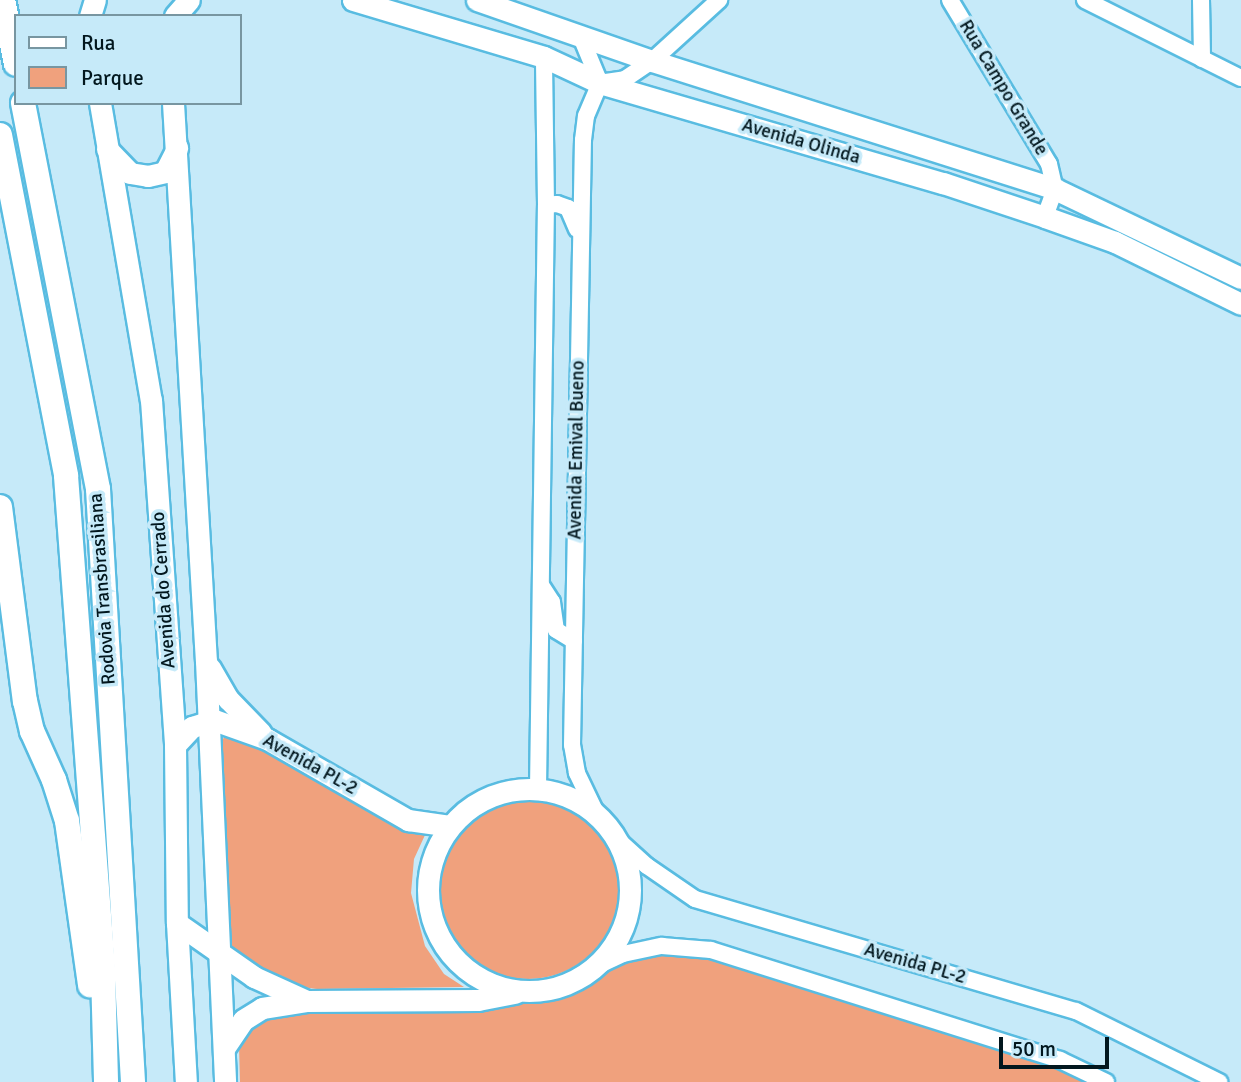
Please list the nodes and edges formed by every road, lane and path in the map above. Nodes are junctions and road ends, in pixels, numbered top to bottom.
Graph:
1 (4, 0) edge
2 (189, 0) edge
3 (354, 0) edge
4 (477, 0) edge
5 (719, 0) edge
6 (950, 0) edge
7 (1085, 0) edge
8 (1201, 0) edge
9 (177, 14) edge
10 (582, 37) junction
11 (14, 53) edge
12 (544, 57) junction
13 (652, 61) junction
14 (1208, 62) junction
15 (1241, 63) edge
16 (1241, 78) edge
17 (600, 83) junction
18 (23, 105) edge
19 (100, 105) edge
20 (173, 105) edge
21 (0, 135) edge
22 (177, 147) junction
23 (107, 149) junction
24 (1055, 189) junction
25 (545, 205) junction
26 (1045, 217) junction
27 (579, 234) junction
28 (1241, 278) edge
29 (1241, 304) edge
30 (0, 507) edge
31 (541, 585) junction
32 (574, 641) junction
33 (206, 661) junction
34 (209, 721) junction
35 (267, 739) junction
36 (175, 745) junction
37 (538, 789) junction
38 (597, 815) junction
39 (450, 826) junction
40 (618, 840) junction
41 (177, 923) junction
42 (220, 954) junction
43 (593, 968) junction
44 (524, 991) junction
45 (307, 1001) junction
46 (105, 1039) junction
47 (225, 1047) junction
48 (106, 1082) edge
49 (133, 1082) edge
50 (186, 1082) edge
51 (225, 1082) edge
52 (1107, 1082) edge
53 (1219, 1082) edge

1 - 11 highway
2 - 9 main road
3 - 12 main road, Avenida Olinda
4 - 10 main road, Avenida Olinda
5 - 13 street
6 - 24 street, Rua Campo Grande
7 - 14 street
8 - 14 street
10 - 13 main road, Avenida Olinda
10 - 17 street
12 - 17 main road, Avenida Olinda
12 - 25 street, Avenida Emival Bueno
13 - 17 street
13 - 24 main road, Avenida Olinda
14 - 15 street
14 - 16 street
17 - 26 main road, Avenida Olinda
17 - 27 street, Avenida Emival Bueno
18 - 49 highway, Rodovia Transbrasiliana
19 - 23 main road, Avenida do Cerrado
20 - 22 main road, Avenida do Cerrado
21 - 46 highway, Rodovia Transbrasiliana
22 - 23 main road
22 - 33 main road, Avenida do Cerrado
23 - 36 main road, Avenida do Cerrado
24 - 26 street
24 - 28 main road, Avenida Olinda
25 - 27 street
25 - 31 street, Avenida Emival Bueno
26 - 29 main road, Avenida Olinda
27 - 32 street, Avenida Emival Bueno
30 - 46 highway
31 - 32 street
31 - 37 street, Avenida Emival Bueno
32 - 38 street, Avenida Emival Bueno
33 - 34 main road, Avenida do Cerrado
33 - 35 main road
34 - 35 main road, Avenida PL-2
34 - 36 main road
34 - 42 main road, Avenida do Cerrado
35 - 39 main road, Avenida PL-2
36 - 41 main road, Avenida do Cerrado
37 - 38 main road
37 - 39 main road
38 - 40 main road
39 - 44 main road
40 - 43 main road
40 - 53 street, Avenida PL-2
41 - 42 main road
41 - 50 main road, Avenida do Cerrado
42 - 45 main road
42 - 47 main road, Avenida do Cerrado
43 - 44 main road
43 - 52 street
44 - 45 main road
45 - 47 main road
46 - 48 highway, Rodovia Transbrasiliana
47 - 51 main road, Avenida do Cerrado

